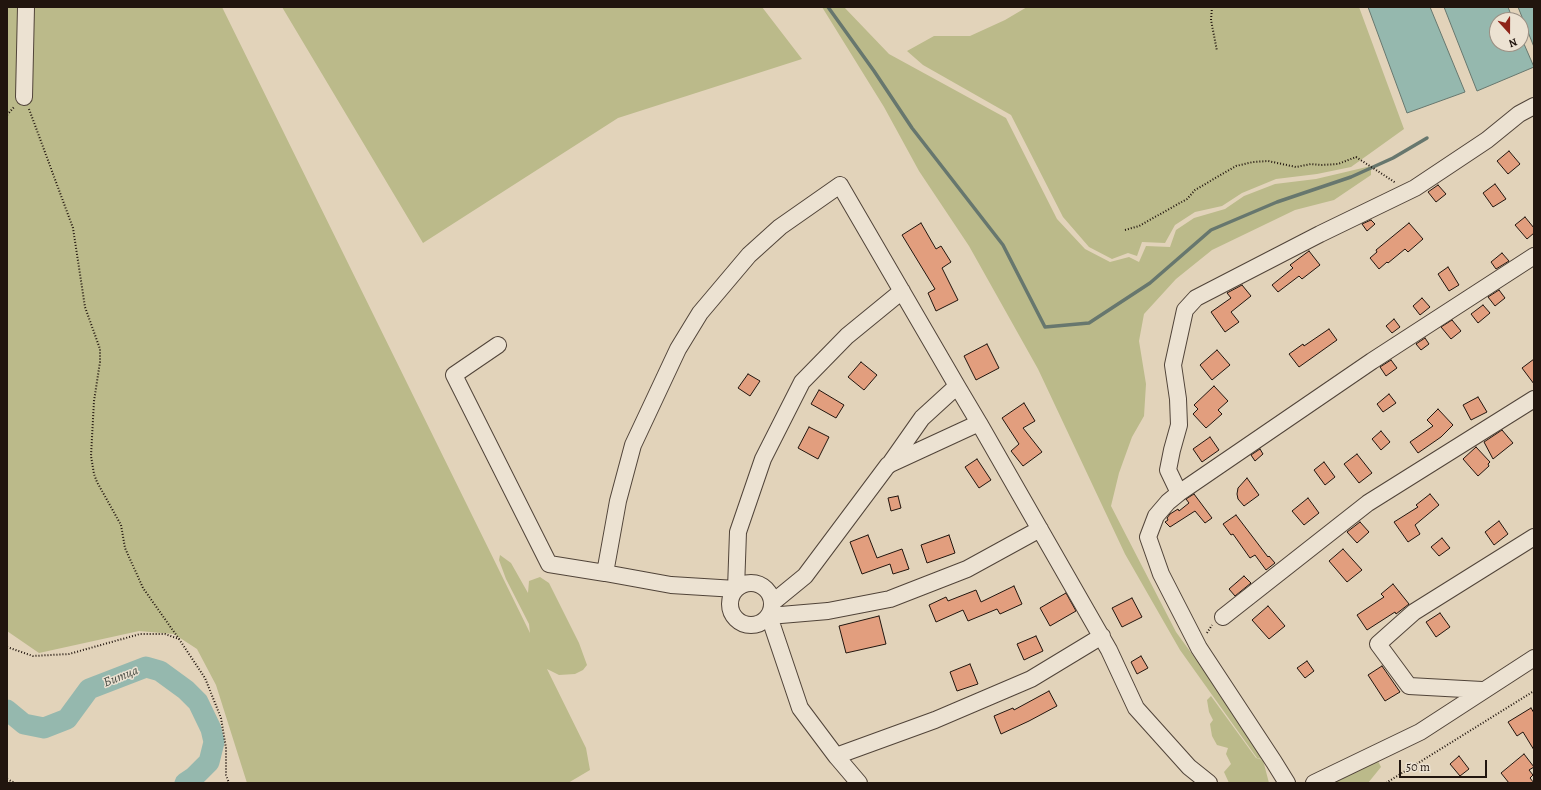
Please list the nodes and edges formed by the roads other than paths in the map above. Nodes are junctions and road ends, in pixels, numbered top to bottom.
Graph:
1 (26, 7) edge
2 (24, 97) road end
3 (1534, 106) edge
4 (1534, 256) edge
5 (902, 291) junction
6 (498, 345) dead end
7 (957, 386) junction
8 (1534, 398) edge
9 (979, 423) junction
10 (888, 465) junction
11 (1179, 493) junction
12 (1040, 529) junction
13 (1534, 537) edge
14 (604, 573) junction
15 (736, 588) junction
16 (770, 609) junction
17 (1223, 617) road end
18 (1102, 636) junction
19 (1534, 658) edge
20 (1482, 690) junction
21 (836, 756) junction
22 (859, 783) edge
23 (1209, 783) edge
24 (1287, 783) edge
25 (1314, 783) edge

1 - 2 lane
3 - 11 lane
4 - 11 lane
5 - 7 lane
5 - 14 lane
5 - 15 lane
6 - 14 lane
7 - 9 lane
7 - 10 lane
8 - 17 lane
9 - 10 lane
9 - 12 lane
10 - 16 lane
11 - 24 lane
12 - 16 lane
12 - 18 lane
13 - 20 lane
14 - 15 lane
15 - 16 lane
15 - 16 lane
16 - 21 lane
18 - 21 lane
18 - 23 lane
19 - 20 lane
20 - 25 lane
21 - 22 lane

